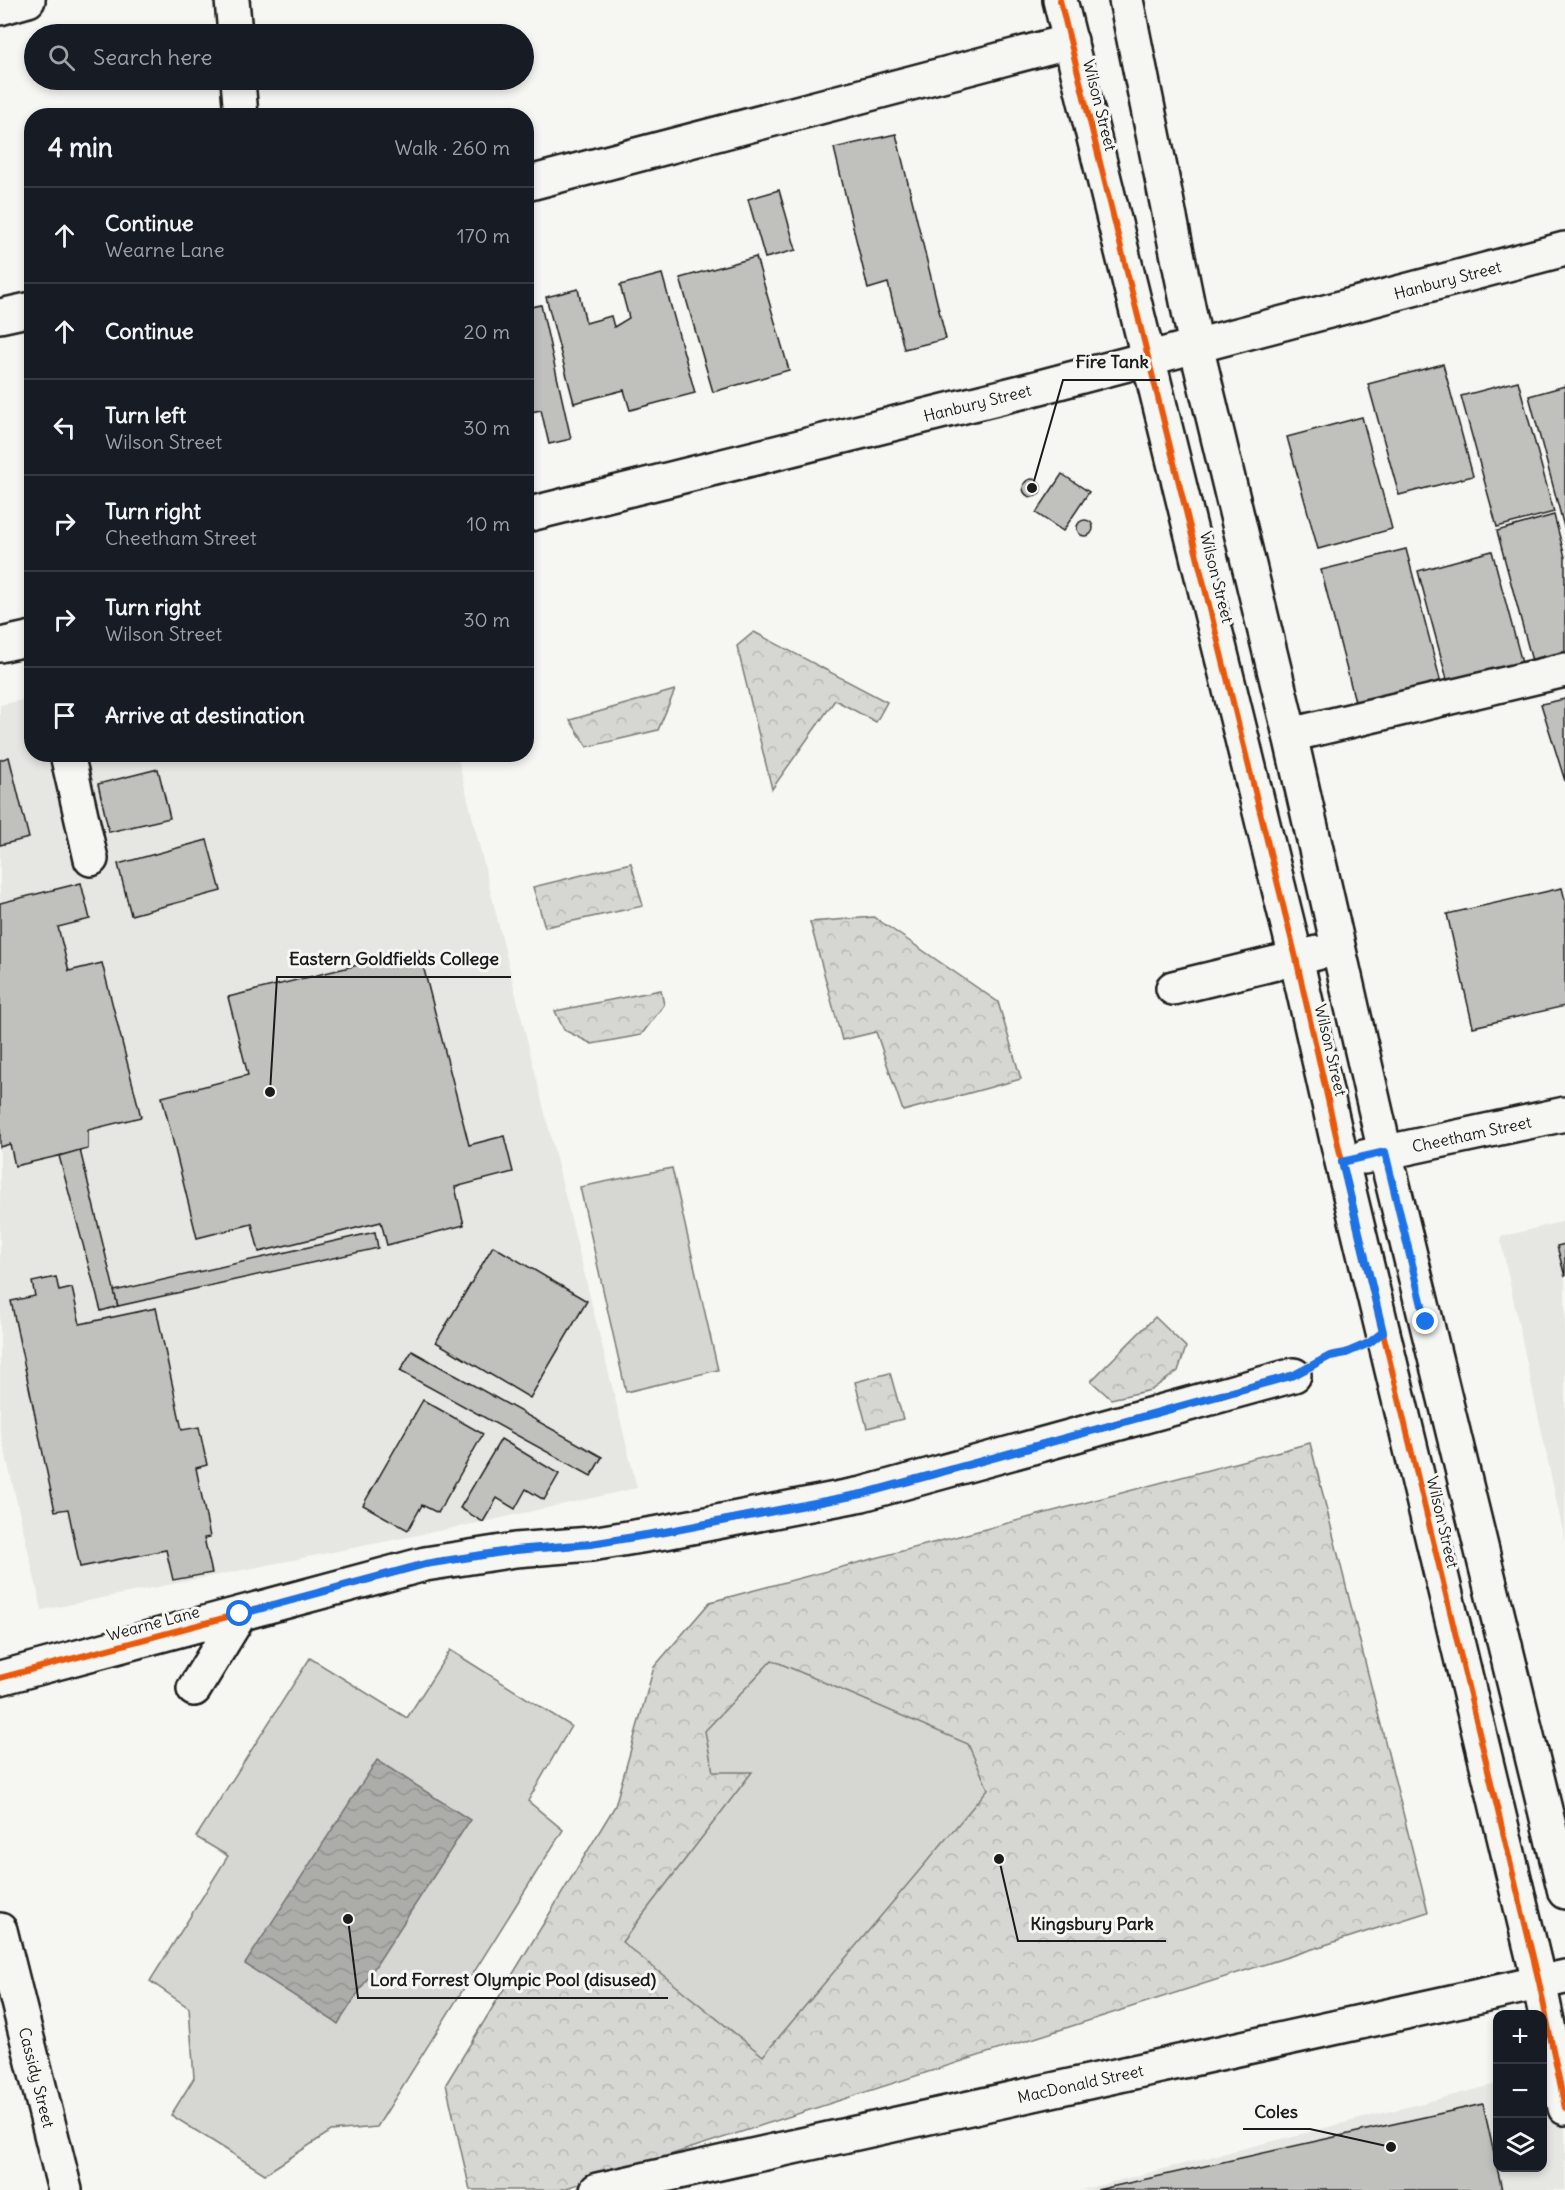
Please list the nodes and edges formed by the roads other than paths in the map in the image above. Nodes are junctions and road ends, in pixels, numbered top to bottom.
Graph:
1 (28, 0) edge
2 (232, 0) edge
3 (1060, 0) edge
4 (1126, 0) edge
5 (0, 8) edge
6 (234, 24) edge
7 (1071, 41) junction
8 (239, 90) edge
9 (241, 108) edge
10 (534, 182) edge
11 (1565, 249) edge
12 (24, 311) edge
13 (0, 316) edge
14 (1196, 346) junction
15 (1150, 357) junction
16 (534, 513) edge
17 (24, 640) edge
18 (0, 645) edge
19 (1565, 670) edge
20 (1290, 735) junction
21 (69, 762) edge
22 (91, 859) dead end
23 (1339, 948) junction
24 (1296, 958) junction
25 (1173, 988) dead end
26 (1565, 1114) edge
27 (1385, 1152) junction
28 (1342, 1162) junction
29 (1294, 1375) dead end
30 (240, 1614) junction
31 (0, 1678) edge
32 (194, 1689) dead end
33 (1565, 1892) edge
34 (0, 1930) edge
35 (1552, 1980) edge
36 (1565, 2108) edge
37 (65, 2190) edge
38 (597, 2190) edge

1 - 5 street
2 - 6 street
3 - 7 street, Wilson Street
4 - 14 street, Wilson Street
7 - 10 street
7 - 15 street, Wilson Street
8 - 9 street
11 - 14 street, Hanbury Street
12 - 13 street
14 - 15 street, Hanbury Street
14 - 20 street, Wilson Street
15 - 16 street, Hanbury Street
15 - 24 street, Wilson Street
17 - 18 street
19 - 20 street
20 - 23 street, Wilson Street
21 - 22 street
23 - 24 street
23 - 27 street, Wilson Street
24 - 25 street
24 - 28 street, Wilson Street
26 - 27 street, Cheetham Street
27 - 28 street, Cheetham Street
27 - 33 street, Wilson Street
28 - 35 street, Wilson Street
29 - 30 street, Wearne Lane
30 - 31 street, Wearne Lane
30 - 32 street
34 - 37 street, Cassidy Street
35 - 36 street, Wilson Street
35 - 38 street, MacDonald Street

